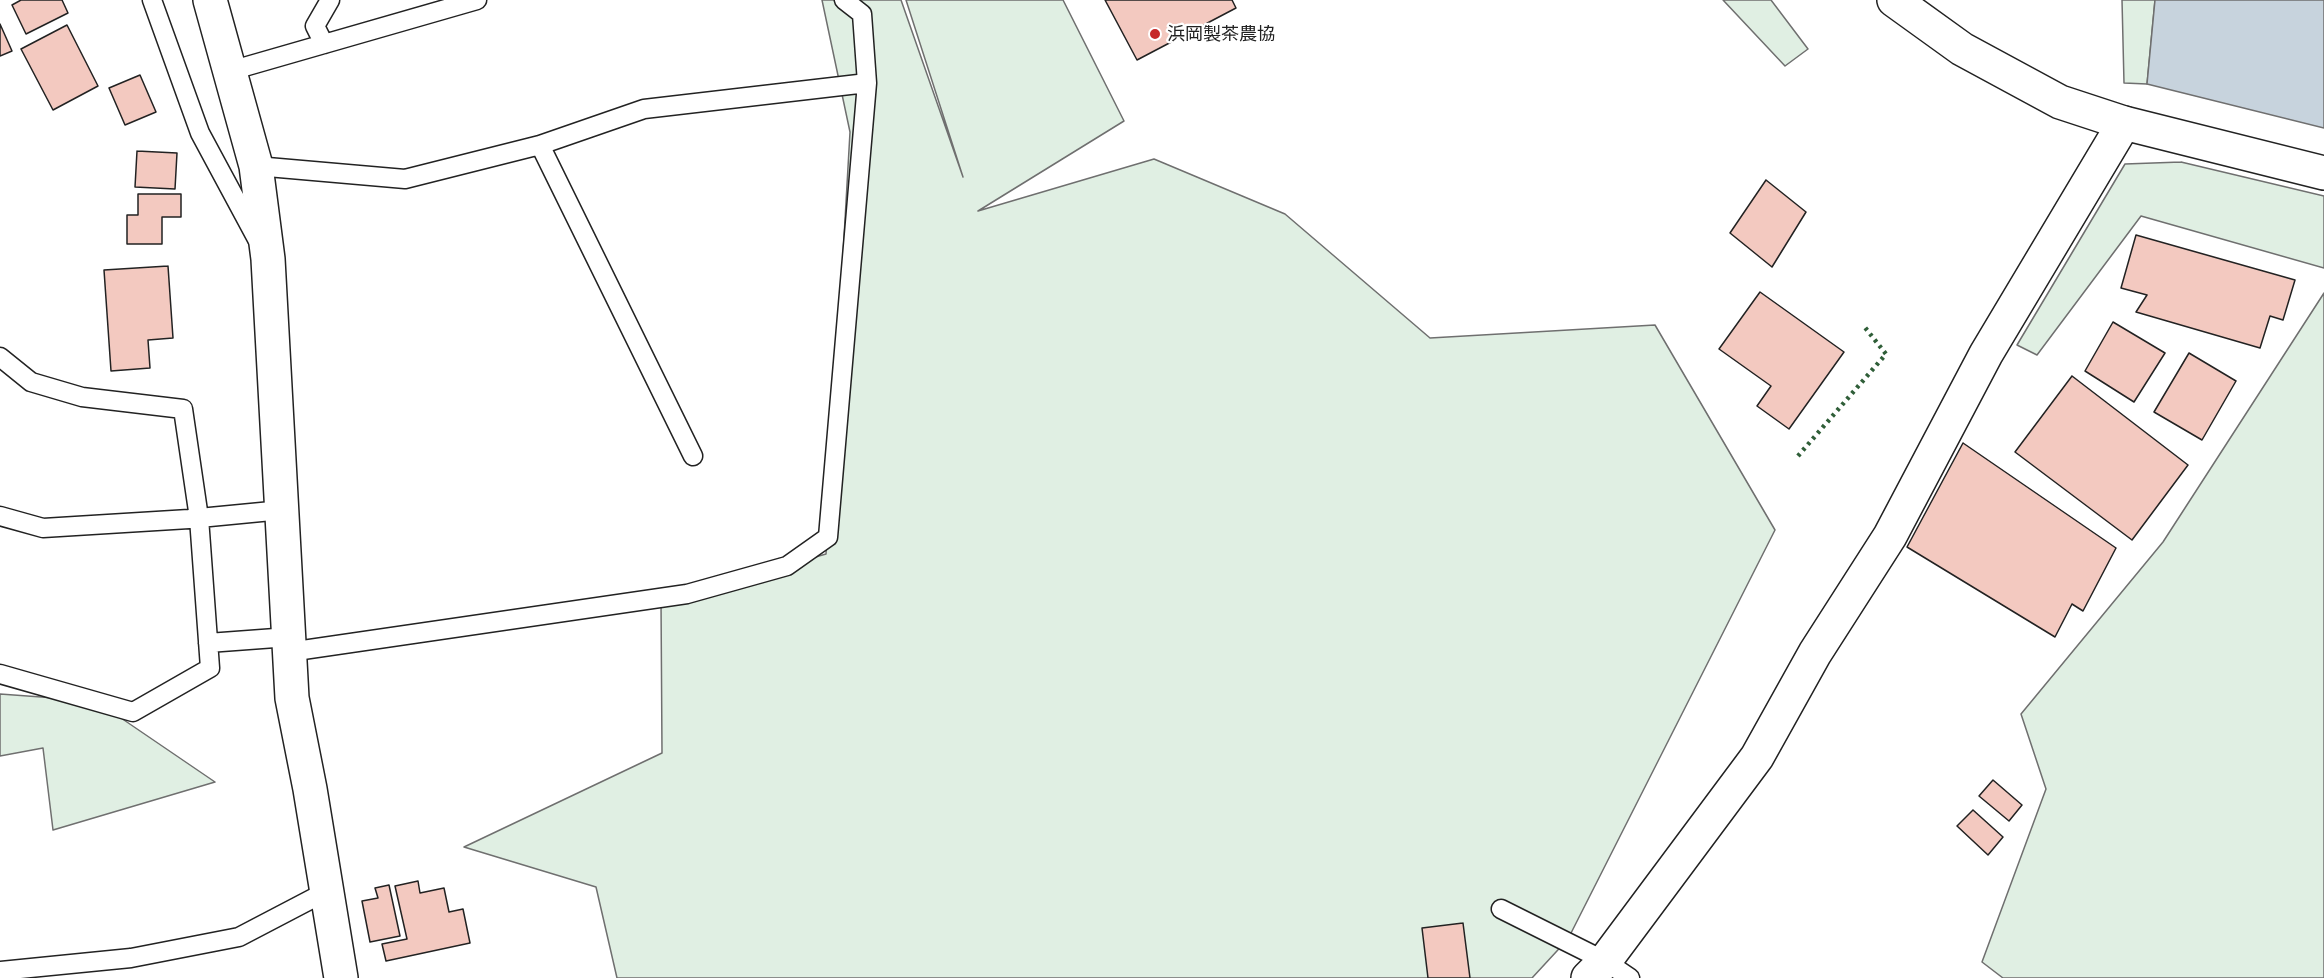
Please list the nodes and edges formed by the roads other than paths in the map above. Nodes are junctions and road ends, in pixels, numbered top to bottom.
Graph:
1 (152, 0) edge
2 (210, 0) edge
3 (330, 0) edge
4 (477, 0) edge
5 (844, 0) edge
6 (1894, 0) edge
7 (324, 44) junction
8 (230, 71) junction
9 (867, 83) junction
10 (2124, 123) junction
11 (540, 145) junction
12 (256, 165) junction
13 (2324, 173) edge
14 (268, 259) junction
15 (0, 357) edge
16 (693, 456) dead end
17 (282, 510) junction
18 (0, 516) edge
19 (199, 518) junction
20 (208, 643) junction
21 (289, 644) junction
22 (0, 674) edge
23 (327, 891) junction
24 (1501, 909) dead end
25 (0, 971) edge
26 (1608, 972) edge
27 (39, 973) edge
28 (341, 978) edge

1 - 14 lane
2 - 8 street
3 - 7 lane
4 - 7 lane
5 - 9 lane
6 - 10 street
7 - 8 lane
8 - 12 street
9 - 11 lane
9 - 21 lane
10 - 13 street
10 - 26 street
11 - 12 lane
11 - 16 lane
12 - 14 street
14 - 17 street
15 - 19 lane
17 - 19 lane
17 - 21 street
18 - 19 lane
19 - 20 lane
20 - 21 lane
20 - 22 lane
21 - 23 street
23 - 27 lane
23 - 28 street
24 - 26 lane
25 - 27 lane

